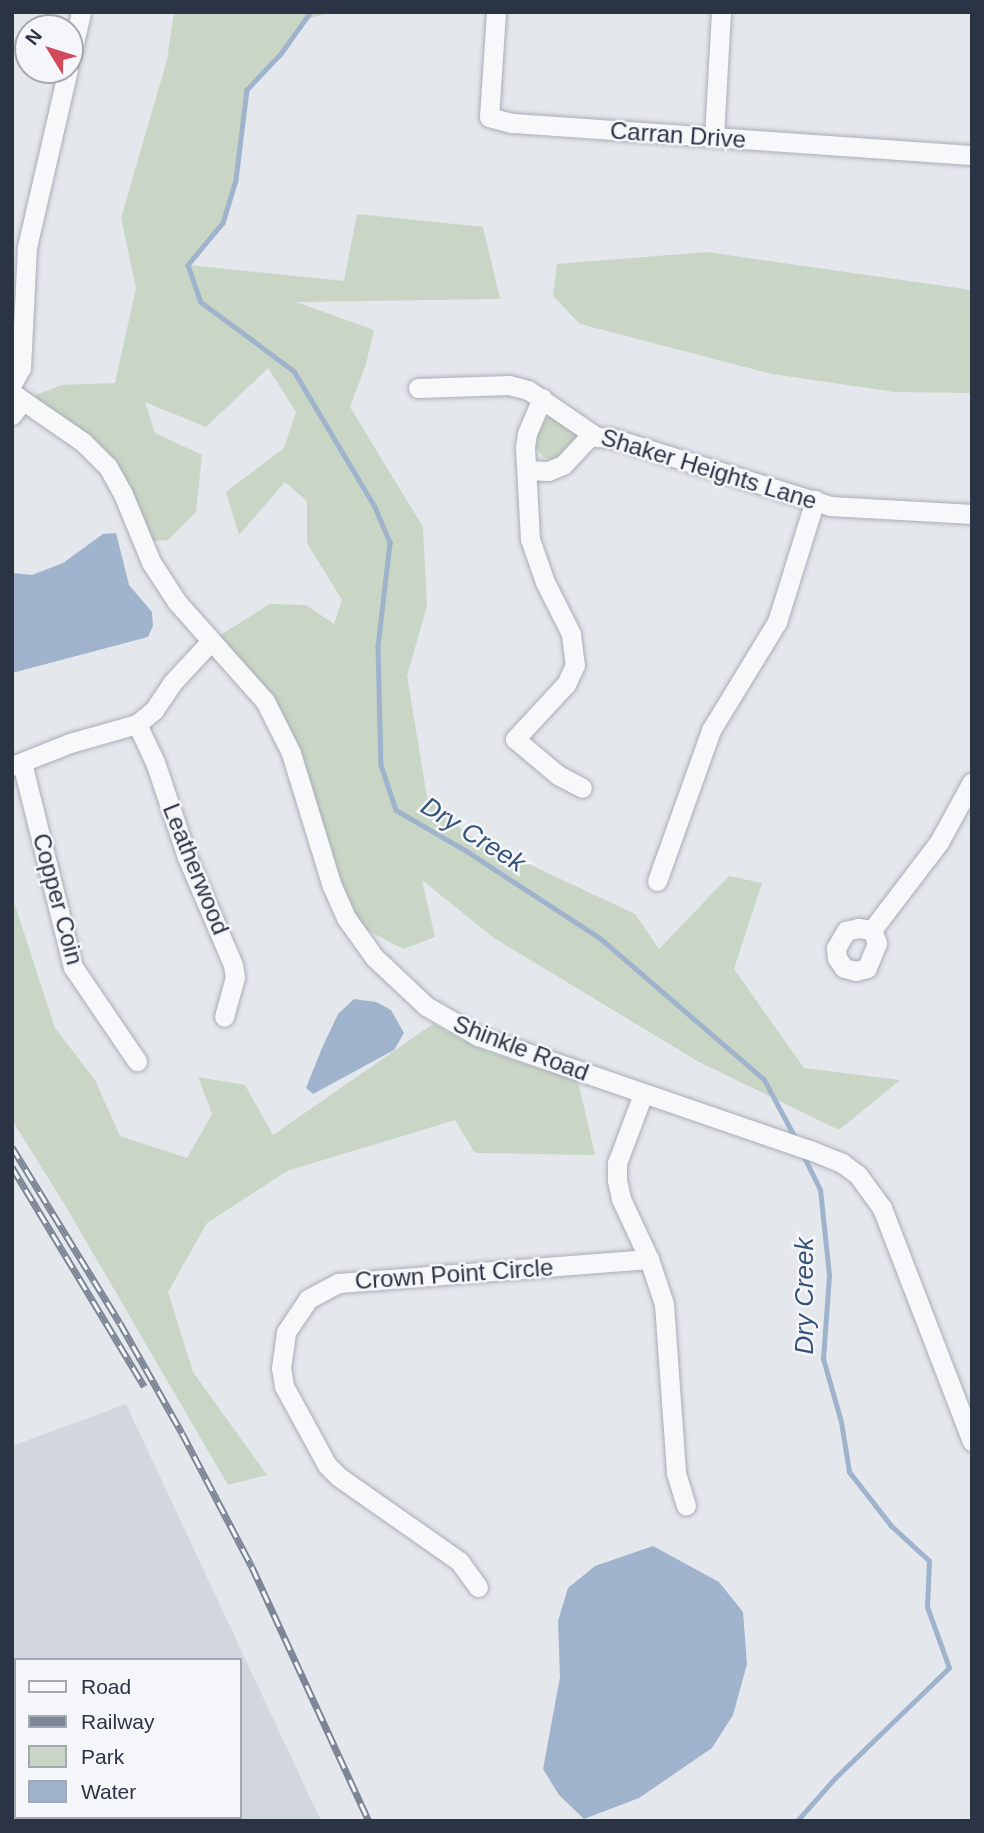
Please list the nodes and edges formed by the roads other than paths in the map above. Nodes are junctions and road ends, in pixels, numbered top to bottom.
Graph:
1 (496, 12) edge
2 (721, 12) edge
3 (65, 84) edge
4 (714, 137) junction
5 (972, 155) edge
6 (418, 388) dead end
7 (542, 398) junction
8 (15, 399) edge
9 (592, 435) junction
10 (527, 470) junction
11 (815, 500) junction
12 (972, 514) edge
13 (211, 641) junction
14 (137, 724) junction
15 (17, 765) edge
16 (972, 782) edge
17 (582, 788) dead end
18 (657, 881) dead end
19 (872, 930) dead end
20 (224, 1017) dead end
21 (137, 1061) dead end
22 (643, 1094) junction
23 (649, 1259) junction
24 (972, 1441) edge
25 (686, 1506) dead end
26 (478, 1587) dead end

1 - 4 street, Carran Drive
2 - 4 street
3 - 8 street
4 - 5 street, Carran Drive
6 - 7 street, Shaker Heights Lane
7 - 9 street, Shaker Heights Lane
7 - 10 street
8 - 13 street, Shinkle Road
9 - 10 street
9 - 11 street, Shaker Heights Lane
10 - 17 street
11 - 12 street, Shaker Heights Lane
11 - 18 street
13 - 14 street
13 - 22 street, Shinkle Road
14 - 15 street
14 - 20 street, Leatherwood
15 - 21 street, Copper Coin
16 - 19 street
22 - 23 street
22 - 24 street, Shinkle Road
23 - 25 street
23 - 26 street, Crown Point Circle

